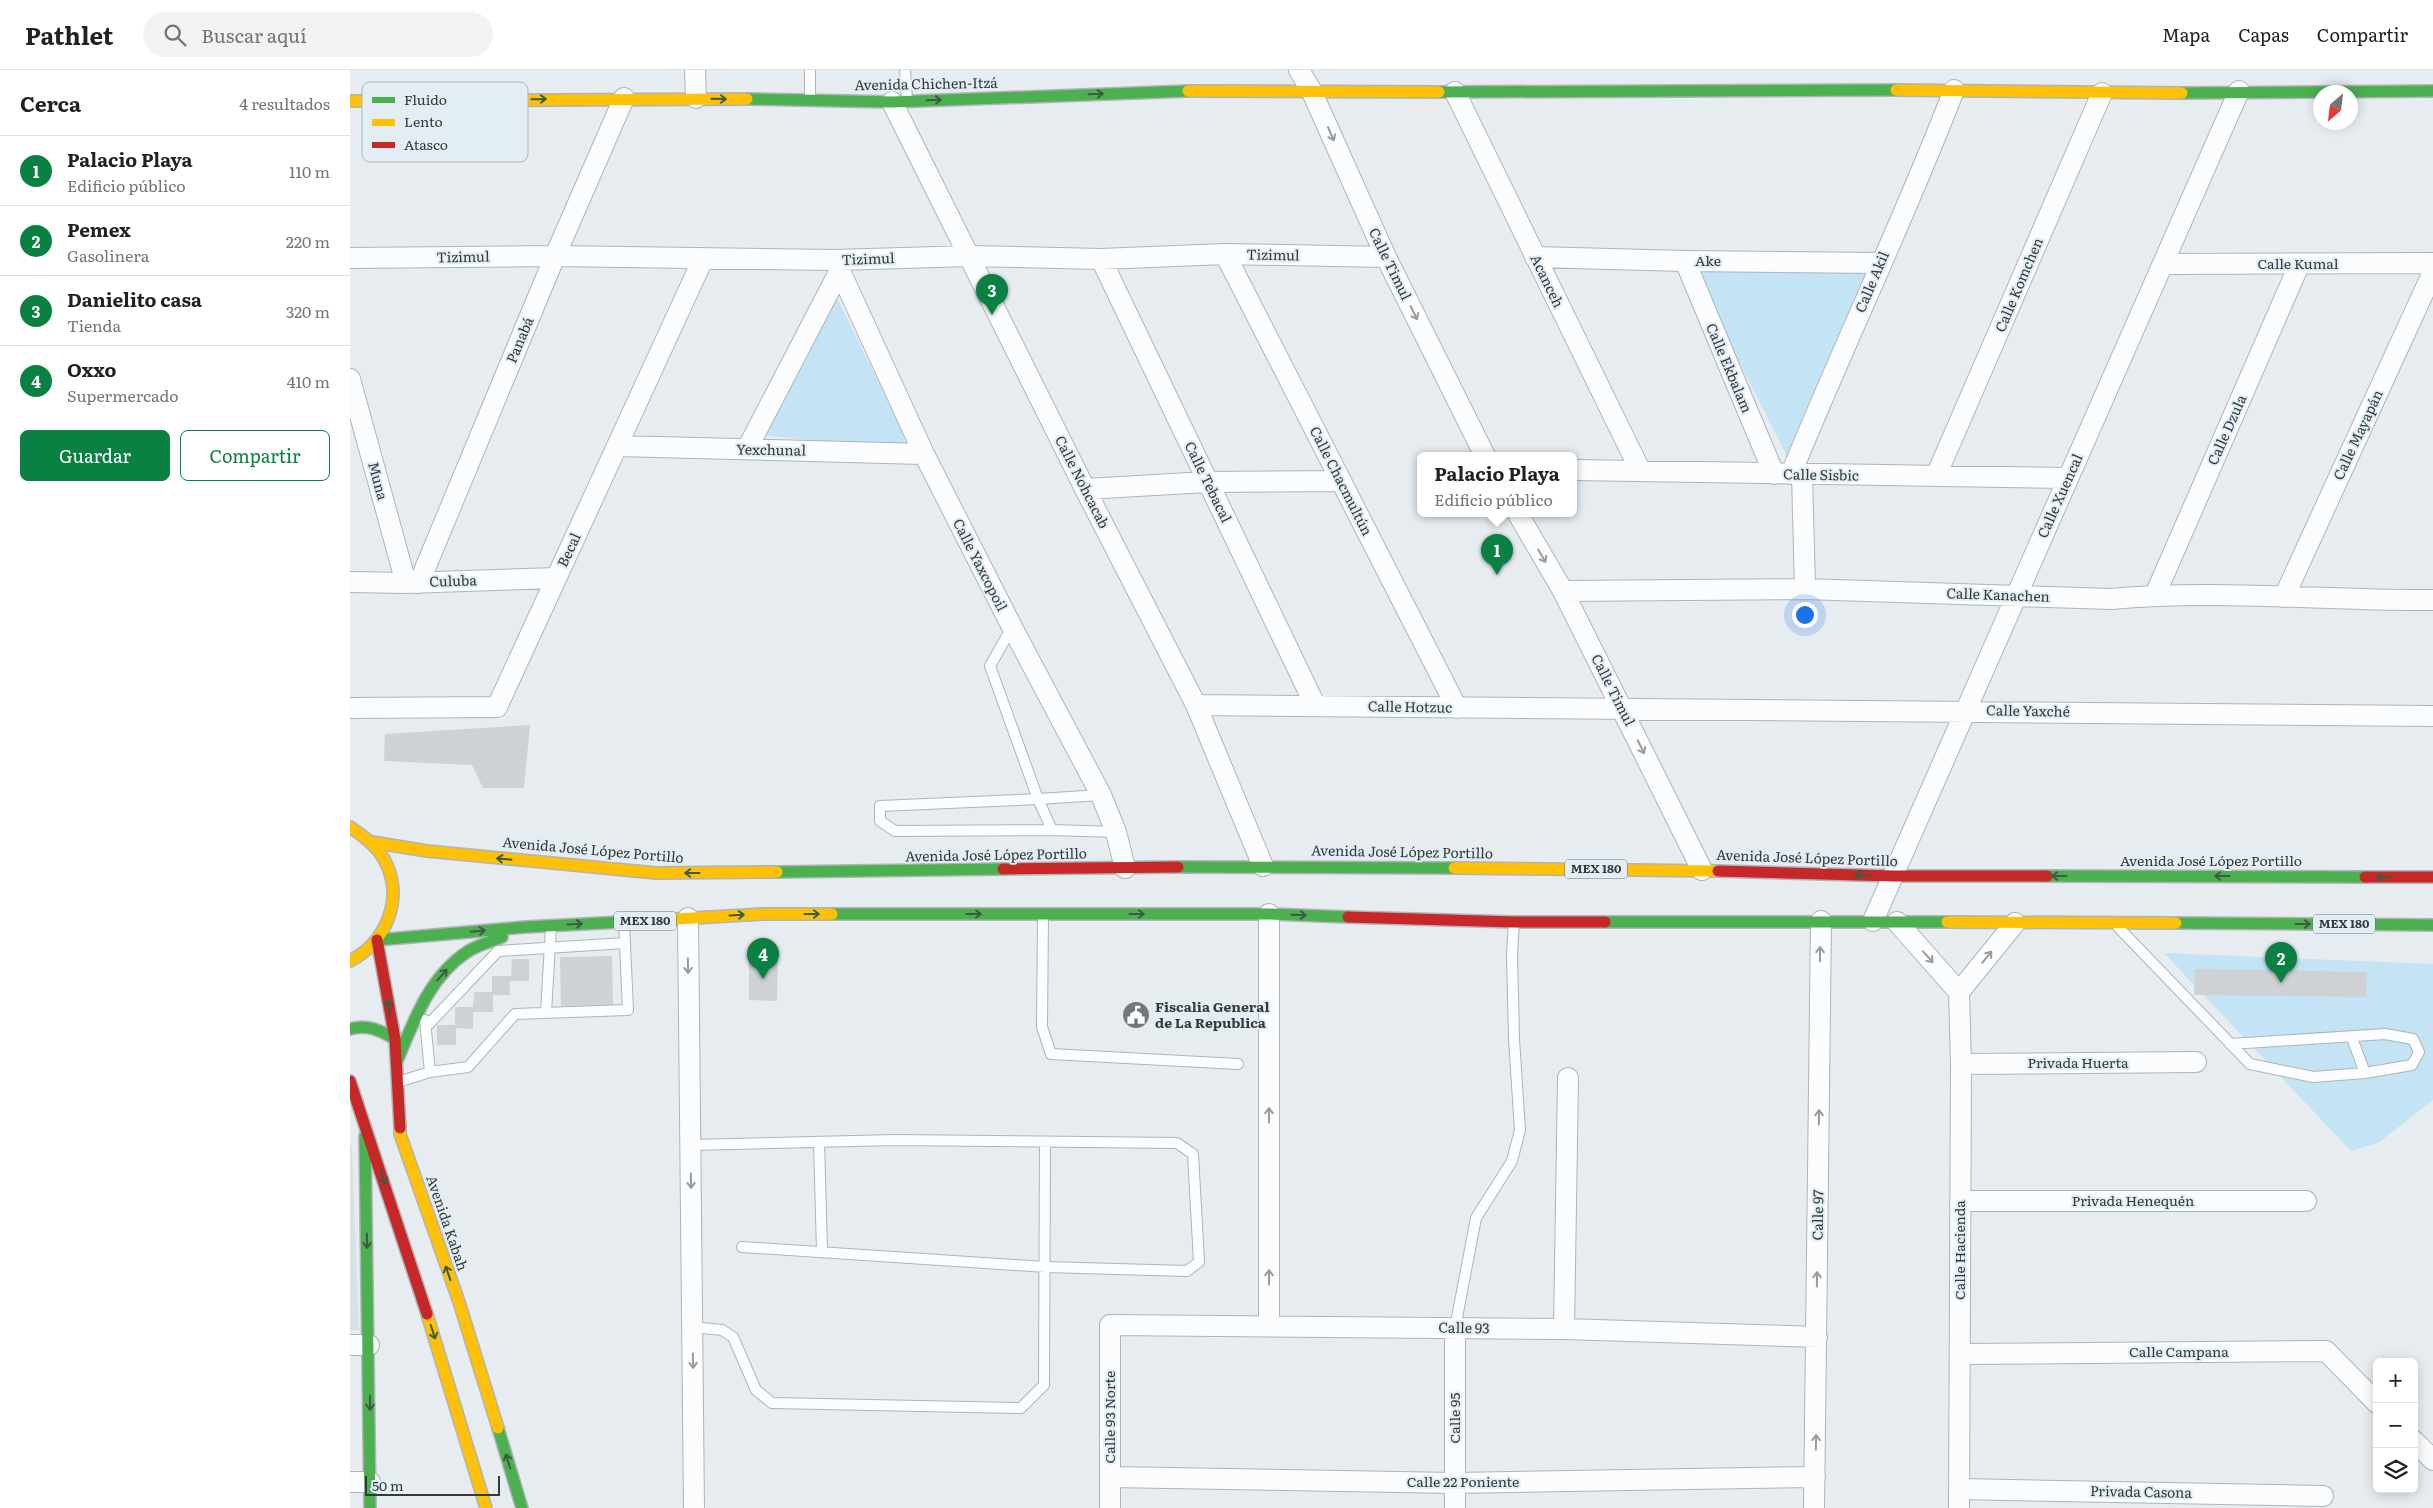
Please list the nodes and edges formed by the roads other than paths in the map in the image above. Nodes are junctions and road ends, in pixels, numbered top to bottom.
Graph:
1 (695, 70) edge
2 (810, 70) edge
3 (905, 70) edge
4 (1299, 70) edge
5 (1260, 78) dead end
6 (2241, 84) junction
7 (1259, 90) junction
8 (1311, 90) junction
9 (1954, 90) junction
10 (2433, 91) edge
11 (1454, 92) junction
12 (2102, 94) junction
13 (624, 98) junction
14 (696, 98) junction
15 (528, 99) edge
16 (810, 100) junction
17 (899, 102) junction
18 (1225, 254) junction
19 (555, 256) junction
20 (970, 256) junction
21 (1386, 257) junction
22 (1535, 257) junction
23 (350, 258) edge
24 (703, 259) junction
25 (1101, 259) junction
26 (1685, 261) junction
27 (1880, 263) junction
28 (2433, 263) edge
29 (2163, 264) junction
30 (2299, 265) junction
31 (837, 266) junction
32 (2433, 272) edge
33 (350, 379) edge
34 (618, 446) junction
35 (747, 449) junction
36 (1483, 452) edge
37 (924, 454) junction
38 (1577, 470) edge
39 (1640, 470) junction
40 (1789, 474) junction
41 (1936, 476) junction
42 (2068, 478) junction
43 (1341, 481) junction
44 (1207, 482) junction
45 (1085, 489) junction
46 (1520, 517) edge
47 (556, 578) junction
48 (350, 582) edge
49 (413, 583) junction
50 (1806, 589) junction
51 (1563, 591) junction
52 (2017, 595) junction
53 (2155, 595) junction
54 (2284, 597) junction
55 (2433, 600) edge
56 (1012, 627) junction
57 (1196, 705) junction
58 (1315, 705) junction
59 (350, 708) edge
60 (1457, 708) junction
61 (1623, 710) junction
62 (1966, 711) junction
63 (2433, 716) edge
64 (1101, 795) junction
65 (1038, 799) junction
66 (350, 827) edge
67 (1052, 830) junction
68 (1116, 832) junction
69 (372, 842) junction
70 (1263, 866) junction
71 (1125, 868) junction
72 (1702, 870) junction
73 (1893, 876) junction
74 (2433, 877) edge
75 (1043, 914) junction
76 (1269, 914) junction
77 (688, 918) junction
78 (1820, 921) junction
79 (1873, 921) junction
80 (624, 922) junction
81 (1514, 922) junction
82 (1897, 922) junction
83 (2015, 923) junction
84 (2113, 923) junction
85 (2433, 924) edge
86 (551, 926) junction
87 (526, 927) junction
88 (377, 940) junction
89 (625, 944) junction
90 (496, 946) junction
91 (550, 948) junction
92 (350, 961) edge
93 (1959, 992) junction
94 (423, 1001) junction
95 (546, 1013) junction
96 (426, 1027) junction
97 (350, 1029) edge
98 (2352, 1038) junction
99 (395, 1039) junction
100 (2230, 1044) junction
101 (2196, 1062) dead end
102 (396, 1064) junction
103 (1238, 1064) dead end
104 (1961, 1064) junction
105 (430, 1072) junction
106 (2365, 1073) junction
107 (1568, 1078) dead end
108 (350, 1081) edge
109 (397, 1083) junction
110 (365, 1122) junction
111 (819, 1142) junction
112 (1045, 1142) junction
113 (690, 1145) junction
114 (2306, 1200) dead end
115 (1960, 1201) junction
116 (742, 1247) dead end
117 (822, 1251) junction
118 (1046, 1267) junction
119 (1110, 1325) joint
120 (1269, 1326) junction
121 (692, 1327) junction
122 (1456, 1328) junction
123 (1564, 1329) junction
124 (1817, 1337) junction
125 (360, 1345) edge
126 (1960, 1354) junction
127 (2373, 1398) edge
128 (2418, 1445) edge
129 (2433, 1460) edge
130 (1110, 1477) junction
131 (1816, 1477) junction
132 (350, 1482) edge
133 (370, 1482) junction
134 (1455, 1483) junction
135 (2323, 1496) dead end
136 (1959, 1498) edge
137 (370, 1508) edge
138 (486, 1508) edge
139 (522, 1508) edge
140 (694, 1508) edge
141 (1110, 1508) edge
142 (1455, 1508) edge
143 (1814, 1508) edge

1 - 14 street
2 - 16 lane
3 - 17 lane
4 - 8 street, Calle Timul
5 - 7 main road
6 - 10 main road, Avenida Chichen-Itzá
6 - 12 main road, Avenida Chichen-Itzá
6 - 29 street, Calle Xuencal
7 - 8 main road, Avenida Chichen-Itzá
17 -> 7 main road, Avenida Chichen-Itzá
8 - 11 main road, Avenida Chichen-Itzá
8 -> 21 street, Calle Timul
9 - 11 main road, Avenida Chichen-Itzá
9 - 12 main road, Avenida Chichen-Itzá
9 - 27 street, Calle Akil
11 - 22 street, Acanceh
12 - 41 street, Calle Komchen
13 - 14 main road, Avenida Chichen-Itzá
15 -> 13 main road, Avenida Chichen-Itzá
13 - 19 street, Panabá
14 -> 16 main road, Avenida Chichen-Itzá
16 - 17 main road, Avenida Chichen-Itzá
17 - 20 street, Calle Nohcacab
18 - 21 street, Tizimul
18 - 25 street, Tizimul
18 - 43 street, Calle Chacmultún
19 - 23 street, Tizimul
19 - 24 street, Tizimul
19 - 49 street, Panabá
20 - 25 street, Tizimul
20 - 31 street, Tizimul
20 - 45 street, Calle Nohcacab
21 -> 36 street, Calle Timul
22 - 26 street, Ake
22 - 39 street, Acanceh
24 - 31 street, Tizimul
24 - 34 street, Becal
25 - 44 street, Calle Tebacal
26 - 27 street, Ake
26 - 40 street, Calle Ekbalam
27 - 40 street, Calle Akil
28 - 30 street, Calle Kumal
29 - 30 street, Calle Kumal
29 - 42 street, Calle Xuencal
30 - 53 street, Calle Dzula
31 - 35 street
31 - 37 street, Calle Yaxcopoil
32 - 54 street, Calle Mayapán
33 - 49 street, Muna
34 - 35 street, Yexchunal
34 - 47 street, Becal
35 - 37 street, Yexchunal
37 - 56 street, Calle Yaxcopoil
38 - 39 street, Calle Sisbic
39 - 40 street, Calle Sisbic
40 - 41 street, Calle Sisbic
40 - 50 street
41 - 42 street, Calle Sisbic
42 - 52 street, Calle Xuencal
43 - 44 street
43 - 60 street, Calle Chacmultún
44 - 45 street
44 - 58 street, Calle Tebacal
45 - 57 street, Calle Nohcacab
46 -> 51 street, Calle Timul
47 - 49 street, Culuba
47 - 59 street, Becal
48 - 49 street, Culuba
50 - 51 street, Calle Kanachen
50 - 52 street, Calle Kanachen
51 - 61 street, Calle Timul
52 - 53 street, Calle Kanachen
52 - 62 street, Calle Xuencal
53 - 54 street, Calle Kanachen
54 - 55 street, Calle Kanachen
56 - 64 street, Calle Yaxcopoil
56 - 65 lane
57 - 58 street, Calle Hotzuc
57 - 70 street, Calle Nohcacab
58 - 60 street, Calle Hotzuc
60 - 61 street, Calle Hotzuc
61 - 62 street, Calle Yaxché
61 -> 72 street, Calle Timul
62 - 63 street, Calle Yaxché
62 - 73 street, Calle Xuencal
64 - 65 lane
64 - 68 street, Calle Yaxcopoil
65 - 67 lane
65 - 67 lane
66 - 69 main road
67 - 68 lane
68 - 71 street, Calle Yaxcopoil
71 -> 69 main road, Avenida José López Portillo / MEX 180
69 - 88 main road
70 - 71 main road, Avenida José López Portillo / MEX 180
70 - 72 main road, Avenida José López Portillo / MEX 180
73 -> 72 main road, Avenida José López Portillo / MEX 180
74 -> 73 main road, Avenida José López Portillo / MEX 180
73 - 79 street, Calle Xuencal
75 -> 76 main road, MEX 180
77 -> 75 main road, MEX 180
75 - 103 lane
76 -> 81 main road, MEX 180
120 -> 76 street
77 - 80 main road, MEX 180
77 -> 113 street
78 - 79 main road, MEX 180
78 - 81 main road, MEX 180
124 -> 78 street, Calle 97
79 - 82 main road, MEX 180
86 -> 80 main road, MEX 180
80 - 89 lane
81 - 122 lane
82 - 83 main road, MEX 180
82 -> 93 street
83 - 84 main road, MEX 180
93 -> 83 street
84 -> 85 main road, MEX 180
84 - 100 lane
86 - 87 main road, MEX 180
86 - 91 lane
88 -> 87 main road, MEX 180
87 - 90 main road
88 - 92 main road
99 -> 88 main road, Avenida Kabah
89 - 91 lane
89 - 95 lane
90 - 91 lane
94 -> 90 main road
90 - 96 lane
91 - 95 lane
93 - 104 street, Calle Hacienda
94 - 96 lane
94 - 102 main road
95 - 105 lane
96 - 105 lane
97 - 99 main road
98 - 100 lane
98 - 106 lane
98 - 106 lane
99 - 102 main road, Avenida Kabah
100 - 106 lane
101 - 104 street, Privada Huerta
102 - 109 main road, Avenida Kabah
104 - 115 street, Calle Hacienda
105 - 109 lane
107 - 123 street
108 - 110 main road
139 -> 109 main road, Avenida Kabah
110 -> 125 main road
110 -> 138 main road
111 - 112 lane
111 - 113 lane
111 - 117 lane
112 - 118 lane
112 - 118 lane
113 -> 121 street
114 - 115 street, Privada Henequén
115 - 126 street, Calle Hacienda
116 - 117 lane
117 - 118 lane
118 - 121 lane
119 - 120 street, Calle 93
119 - 130 street, Calle 93 Norte
120 - 122 street, Calle 93
121 -> 140 street
122 - 123 street, Calle 93
122 - 134 street, Calle 95
123 - 124 street, Calle 93
131 -> 124 street, Calle 97
125 -> 133 main road
126 - 127 street, Calle Campana
126 - 136 street, Calle Hacienda
128 - 129 street
130 - 134 street, Calle 22 Poniente
130 - 141 street, Calle 93 Norte
131 - 134 street, Calle 22 Poniente
131 - 143 street, Calle 97
132 - 133 street
133 - 137 main road
134 - 142 street, Calle 95
135 - 136 street, Privada Casona

